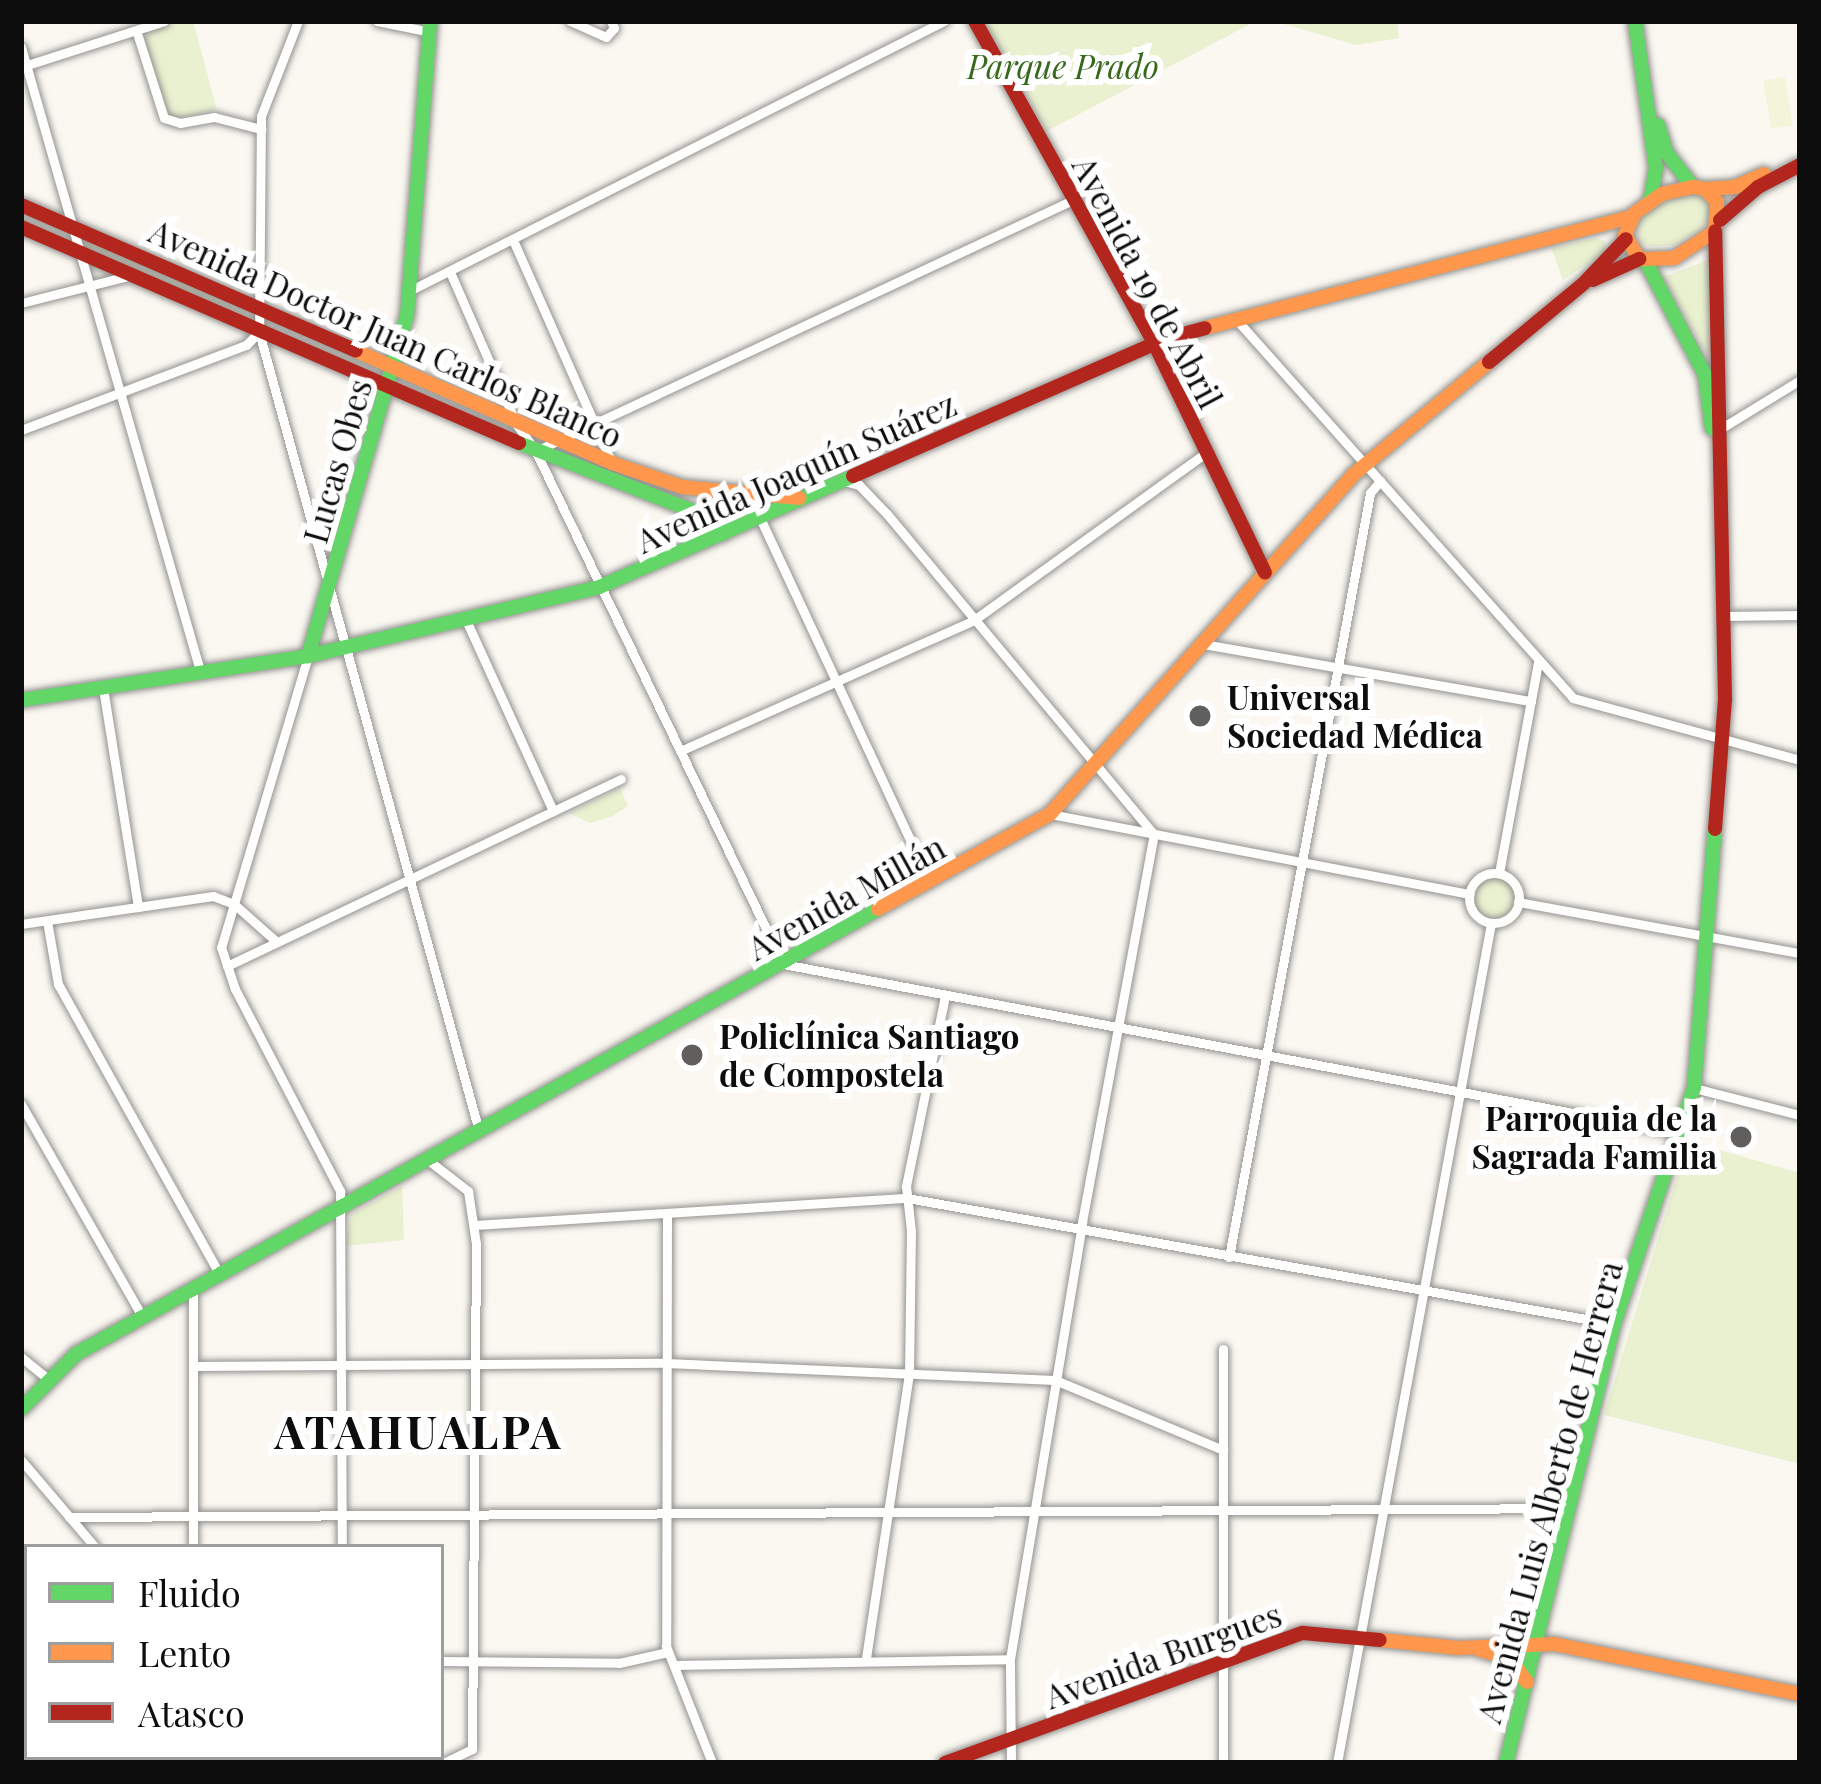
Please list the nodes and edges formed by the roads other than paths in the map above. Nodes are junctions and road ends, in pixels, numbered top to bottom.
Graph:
1 (164, 21) edge
2 (298, 21) edge
3 (377, 21) edge
4 (570, 21) edge
5 (611, 21) edge
6 (944, 21) edge
7 (975, 21) edge
8 (1638, 21) edge
9 (430, 26) edge
10 (136, 33) junction
11 (21, 47) edge
12 (24, 66) edge
13 (261, 129) junction
14 (1800, 155) edge
15 (1800, 164) edge
16 (1699, 188) junction
17 (1075, 200) junction
18 (1650, 201) junction
19 (21, 206) edge
20 (1632, 217) junction
21 (21, 227) edge
22 (72, 227) junction
23 (1717, 228) junction
24 (1574, 231) junction
25 (1625, 237) junction
26 (513, 240) junction
27 (80, 251) junction
28 (1642, 261) junction
29 (450, 272) junction
30 (132, 275) junction
31 (1582, 284) junction
32 (90, 286) junction
33 (411, 290) junction
34 (21, 303) edge
35 (258, 310) junction
36 (1235, 318) junction
37 (1680, 326) junction
38 (259, 332) junction
39 (1154, 344) junction
40 (393, 367) junction
41 (1720, 372) junction
42 (1800, 380) edge
43 (387, 386) junction
44 (121, 394) junction
45 (517, 424) junction
46 (596, 427) junction
47 (1720, 429) junction
48 (21, 430) edge
49 (562, 442) junction
50 (535, 450) junction
51 (1207, 452) junction
52 (613, 463) junction
53 (1365, 464) junction
54 (844, 481) junction
55 (1380, 481) junction
56 (733, 496) junction
57 (804, 498) junction
58 (760, 518) junction
59 (1722, 523) junction
60 (723, 534) junction
61 (1265, 573) junction
62 (330, 578) junction
63 (598, 586) junction
64 (1800, 615) edge
65 (1723, 616) junction
66 (466, 620) junction
67 (974, 620) junction
68 (1203, 644) junction
69 (348, 647) junction
70 (308, 656) junction
71 (1538, 663) junction
72 (1337, 666) junction
73 (200, 671) junction
74 (837, 680) junction
75 (103, 688) junction
76 (21, 700) edge
77 (1531, 701) junction
78 (1723, 736) junction
79 (680, 751) junction
80 (1800, 760) edge
81 (1095, 766) junction
82 (621, 779) dead end
83 (553, 811) junction
84 (1050, 814) junction
85 (1154, 834) junction
86 (1301, 860) junction
87 (1499, 873) junction
88 (412, 880) junction
89 (929, 881) junction
90 (1469, 894) junction
91 (1519, 902) junction
92 (234, 904) junction
93 (138, 907) junction
94 (47, 921) junction
95 (1491, 922) junction
96 (21, 924) edge
97 (1708, 936) junction
98 (277, 942) junction
99 (1800, 953) edge
100 (783, 964) junction
101 (226, 966) junction
102 (945, 996) junction
103 (1118, 1029) junction
104 (1266, 1055) junction
105 (1694, 1088) junction
106 (1459, 1091) junction
107 (21, 1104) edge
108 (1800, 1115) edge
109 (478, 1131) junction
110 (1681, 1133) junction
111 (427, 1159) junction
112 (907, 1198) junction
113 (343, 1205) junction
114 (667, 1213) junction
115 (475, 1225) junction
116 (1080, 1231) junction
117 (1229, 1257) junction
118 (220, 1274) junction
119 (193, 1290) junction
120 (1423, 1292) junction
121 (142, 1318) junction
122 (1614, 1324) junction
123 (1223, 1349) dead end
124 (21, 1357) edge
125 (666, 1363) junction
126 (476, 1364) junction
127 (194, 1366) junction
128 (341, 1366) junction
129 (909, 1374) junction
130 (49, 1380) junction
131 (1055, 1380) junction
132 (21, 1409) edge
133 (1223, 1450) junction
134 (21, 1460) edge
135 (1223, 1508) junction
136 (1384, 1508) junction
137 (1569, 1508) junction
138 (1033, 1509) junction
139 (888, 1510) junction
140 (666, 1511) junction
141 (475, 1513) junction
142 (194, 1514) junction
143 (342, 1514) junction
144 (69, 1516) junction
145 (92, 1544) edge
146 (194, 1544) edge
147 (342, 1544) edge
148 (1360, 1636) junction
149 (1538, 1643) junction
150 (1476, 1647) junction
151 (668, 1652) junction
152 (866, 1658) junction
153 (1010, 1659) junction
154 (1222, 1659) junction
155 (444, 1661) edge
156 (473, 1661) junction
157 (674, 1665) junction
158 (1528, 1682) junction
159 (1800, 1694) edge
160 (1011, 1738) junction
161 (443, 1763) edge
162 (712, 1763) edge
163 (945, 1763) edge
164 (1011, 1763) edge
165 (1223, 1763) edge
166 (1337, 1763) edge
167 (1507, 1763) edge

1 - 10 street
2 - 13 street
3 - 9 street
4 - 5 street
6 - 26 street
7 - 17 street, Avenida 19 de Abril
8 - 16 street
8 - 18 street
9 - 33 street, Lucas Obes
10 - 12 street
10 - 13 street
11 - 12 street
12 - 22 street
13 - 35 street
14 - 16 street
15 - 23 street
16 - 18 street
16 - 23 street, Avenida Luis Alberto de Herrera
17 - 39 street, Avenida 19 de Abril
17 - 46 street
18 - 20 street
19 - 22 street, Avenida Doctor Juan Carlos Blanco
20 - 24 street, Avenida Joaquín Suárez
20 - 25 street
21 - 27 street, Avenida Doctor Juan Carlos Blanco
22 - 27 street
22 - 35 street, Avenida Doctor Juan Carlos Blanco
23 - 28 street, Avenida Millán
23 - 41 street, Avenida Luis Alberto de Herrera
24 - 25 street, Avenida Joaquín Suárez
24 - 36 street, Avenida Joaquín Suárez
25 - 28 street, Avenida Luis Alberto de Herrera
25 - 31 street, Avenida Millán
26 - 29 street
26 - 46 street
27 - 30 street, Avenida Doctor Juan Carlos Blanco
27 - 32 street
28 - 31 street, Avenida Millán
28 - 37 street, Avenida Luis Alberto de Herrera
29 - 33 street
29 - 45 street
30 - 32 street
30 - 38 street, Avenida Doctor Juan Carlos Blanco
31 - 53 street, Avenida Millán
32 - 34 street
32 - 44 street
33 - 40 street, Lucas Obes
35 - 38 street
35 - 40 street, Avenida Doctor Juan Carlos Blanco
36 - 39 street, Avenida Joaquín Suárez
36 - 53 street
37 - 41 street
37 - 59 street, Avenida Luis Alberto de Herrera
38 - 43 street, Avenida Doctor Juan Carlos Blanco
38 - 44 street
38 - 62 street
39 - 51 street, Avenida 19 de Abril
39 - 54 street, Avenida Joaquín Suárez
40 - 43 street, Lucas Obes
40 - 45 street, Avenida Doctor Juan Carlos Blanco
41 - 47 street, Avenida Luis Alberto de Herrera
42 - 47 street
43 - 50 street, Avenida Doctor Juan Carlos Blanco
43 - 62 street, Lucas Obes
44 - 48 street
44 - 73 street
45 - 49 street, Avenida Doctor Juan Carlos Blanco
45 - 50 street
46 - 49 street
46 - 52 street
47 - 59 street, Avenida Luis Alberto de Herrera
49 - 50 street
49 - 52 street, Avenida Doctor Juan Carlos Blanco
50 - 60 street, Avenida Doctor Juan Carlos Blanco
50 - 63 street
51 - 61 street, Avenida 19 de Abril
51 - 67 street
52 - 56 street, Avenida Doctor Juan Carlos Blanco
53 - 55 street
53 - 61 street, Avenida Millán
54 - 57 street, Avenida Joaquín Suárez
54 - 67 street
55 - 71 street
55 - 72 street
56 - 57 street, Avenida Doctor Juan Carlos Blanco
56 - 58 street, Avenida Doctor Juan Carlos Blanco
57 - 58 street, Avenida Joaquín Suárez
58 - 60 street, Avenida Joaquín Suárez
58 - 74 street
59 - 65 street, Avenida Luis Alberto de Herrera
60 - 63 street, Avenida Joaquín Suárez
61 - 68 street, Avenida Millán
62 - 69 street
62 - 70 street, Lucas Obes
63 - 66 street, Avenida Joaquín Suárez
63 - 79 street
64 - 65 street
65 - 78 street, Avenida Luis Alberto de Herrera
66 - 69 street, Avenida Joaquín Suárez
66 - 83 street
67 - 74 street
67 - 81 street
68 - 72 street
68 - 81 street, Avenida Millán
69 - 70 street, Avenida Joaquín Suárez
69 - 88 street
70 - 73 street, Avenida Joaquín Suárez
70 - 92 street, Lucas Obes
71 - 77 street
71 - 78 street
72 - 77 street
72 - 86 street
73 - 75 street, Avenida Joaquín Suárez
74 - 79 street
74 - 89 street
75 - 76 street, Avenida Joaquín Suárez
75 - 93 street
77 - 87 street
78 - 80 street
78 - 97 street, Avenida Luis Alberto de Herrera
79 - 100 street
81 - 84 street, Avenida Millán
81 - 85 street
82 - 83 street
83 - 88 street
84 - 85 street
84 - 89 street, Avenida Millán
85 - 86 street
85 - 103 street
86 - 90 street
86 - 104 street
87 - 90 street
87 - 91 street
88 - 98 street
88 - 109 street
89 - 100 street, Avenida Millán
90 - 95 street
91 - 95 street
91 - 97 street
92 - 93 street
92 - 98 street
92 - 101 street, Lucas Obes
93 - 94 street
94 - 96 street
94 - 118 street
95 - 106 street
97 - 99 street
97 - 105 street, Avenida Luis Alberto de Herrera
98 - 101 street
100 - 102 street
100 - 109 street, Avenida Millán
101 - 113 street
102 - 103 street
102 - 112 street
103 - 104 street
103 - 116 street
104 - 106 street
104 - 117 street
105 - 108 street
105 - 110 street, Avenida Luis Alberto de Herrera
106 - 110 street
106 - 120 street
107 - 121 street
109 - 111 street, Avenida Millán
110 - 122 street, Avenida Luis Alberto de Herrera
111 - 113 street, Avenida Millán
111 - 115 street
112 - 114 street
112 - 116 street
112 - 129 street
113 - 118 street, Avenida Millán
113 - 128 street
114 - 115 street
114 - 125 street
115 - 126 street
116 - 117 street
116 - 131 street
117 - 120 street
118 - 119 street, Avenida Millán
119 - 121 street, Avenida Millán
119 - 127 street
120 - 122 street
120 - 136 street
121 - 130 street, Avenida Millán
122 - 137 street, Avenida Luis Alberto de Herrera
123 - 133 street
124 - 130 street
125 - 126 street
125 - 129 street
125 - 140 street
126 - 128 street
126 - 141 street
127 - 128 street
127 - 142 street
128 - 143 street
129 - 131 street
129 - 139 street
130 - 132 street, Avenida Millán
131 - 133 street
131 - 138 street
133 - 135 street
134 - 144 street
135 - 136 street
135 - 138 street
135 - 154 street
136 - 137 street
136 - 148 street
137 - 149 street, Avenida Luis Alberto de Herrera
138 - 139 street
138 - 153 street
139 - 140 street
139 - 152 street
140 - 141 street
140 - 151 street
141 - 143 street
141 - 156 street
142 - 143 street
142 - 144 street
142 - 146 street
143 - 147 street
144 - 145 street
148 - 150 street, Avenida Burgues
148 - 154 street, Avenida Burgues
148 - 166 street
149 - 150 street, Avenida Burgues
149 - 158 street, Avenida Luis Alberto de Herrera
149 - 159 street, Avenida Burgues
150 - 158 street, Avenida Burgues
151 - 156 street
151 - 157 street
152 - 153 street
152 - 157 street
153 - 160 street
154 - 160 street, Avenida Burgues
154 - 165 street
155 - 156 street
156 - 161 street
157 - 162 street
158 - 167 street, Avenida Luis Alberto de Herrera
160 - 163 street, Avenida Burgues
160 - 164 street

